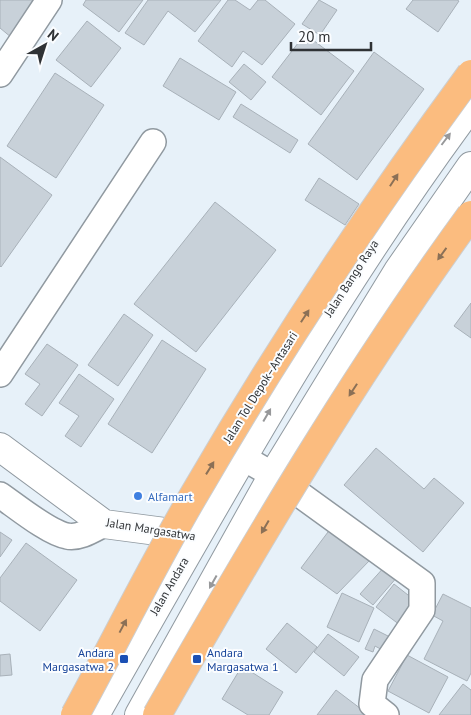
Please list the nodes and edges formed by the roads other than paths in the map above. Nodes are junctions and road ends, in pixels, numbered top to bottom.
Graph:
1 (49, 0) edge
2 (0, 74) edge
3 (471, 74) edge
4 (471, 106) edge
5 (153, 142) dead end
6 (471, 166) edge
7 (471, 215) edge
8 (328, 314) junction
9 (360, 333) junction
10 (0, 374) edge
11 (0, 447) edge
12 (242, 457) junction
13 (272, 475) junction
14 (0, 495) edge
15 (104, 524) junction
16 (197, 536) junction
17 (236, 540) junction
18 (75, 715) edge
19 (95, 715) edge
20 (139, 715) edge
21 (157, 715) edge
22 (386, 715) edge

1 - 2 street
18 -> 3 highway, Jalan Tol Depok–Antasari, bridge
8 -> 4 street, Jalan Bango Raya
5 - 10 street
6 - 9 street
7 -> 21 highway, bridge
8 - 9 street
12 -> 8 street, Jalan Bango Raya
9 - 13 street
11 - 15 street, Jalan Margasatwa
12 - 13 street
12 - 16 street, Jalan Andara
13 - 17 street
13 - 22 street
14 - 15 street
15 - 16 street, Jalan Margasatwa
16 - 17 street, Jalan Margasatwa
16 - 19 street, Jalan Andara
17 -> 20 street

